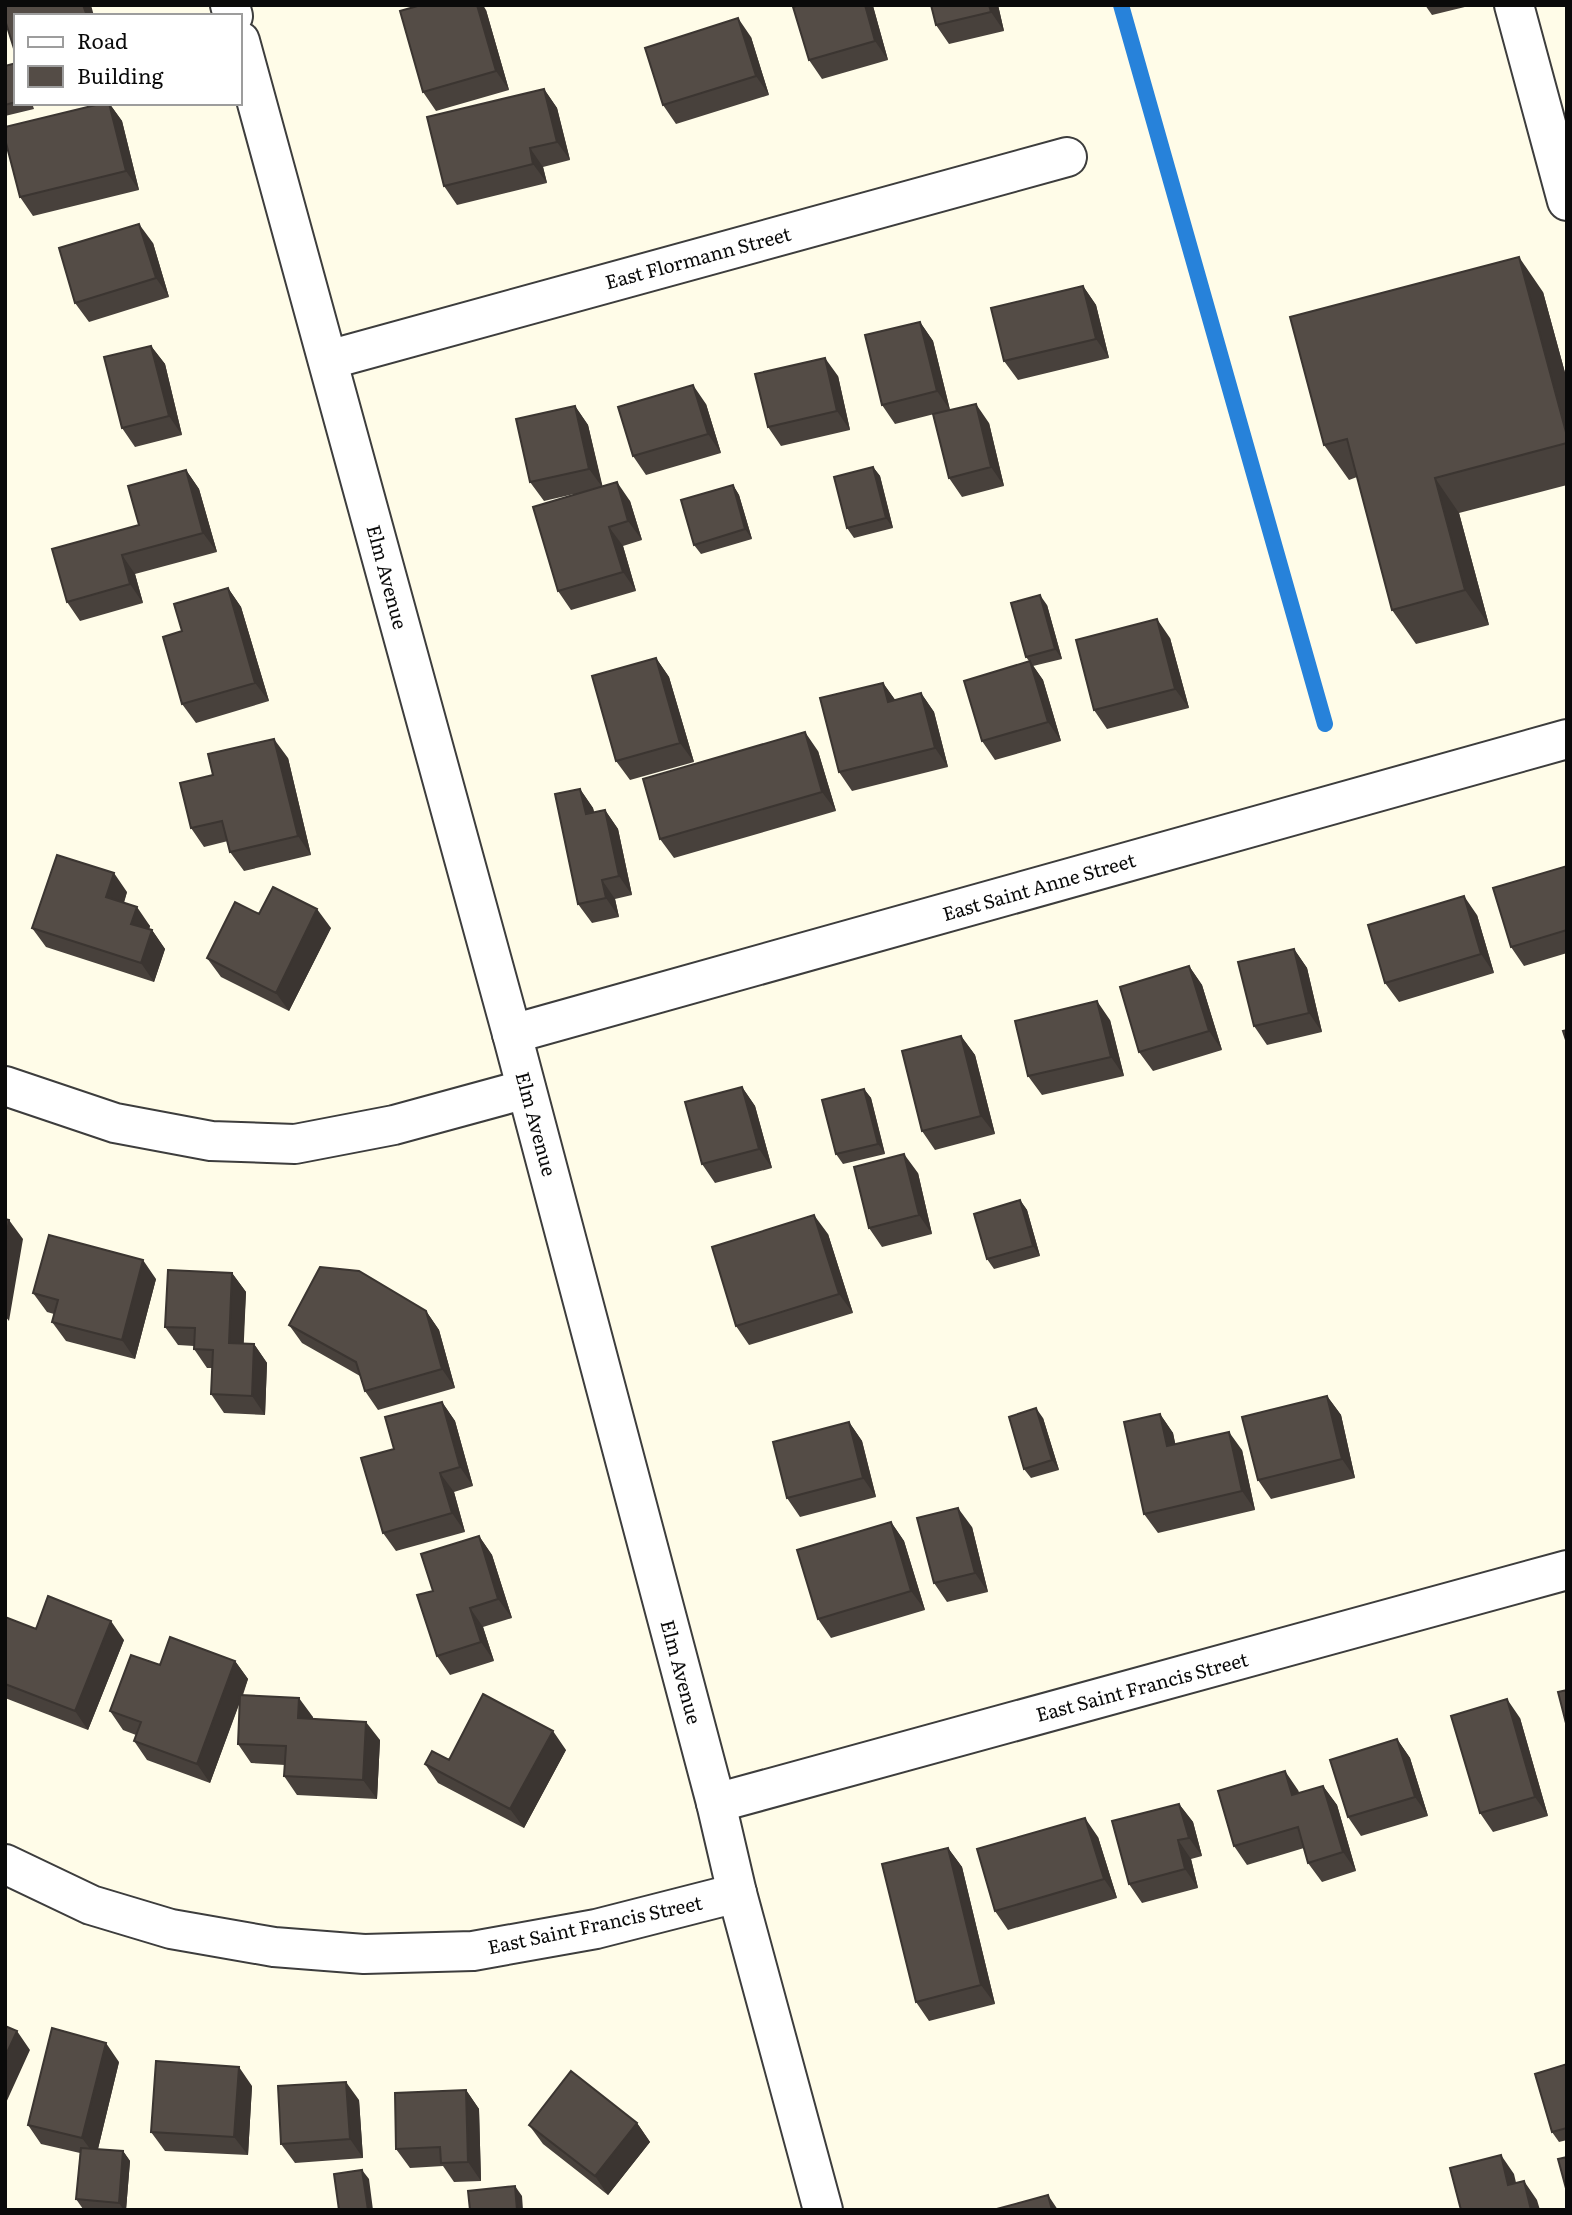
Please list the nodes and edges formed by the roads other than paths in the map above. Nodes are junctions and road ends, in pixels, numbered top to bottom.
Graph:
1 (1514, 5) edge
2 (242, 48) edge
3 (1067, 157) dead end
4 (1567, 201) edge
5 (328, 360) junction
6 (1567, 739) edge
7 (512, 1034) junction
8 (5, 1086) edge
9 (526, 1089) junction
10 (1567, 1570) edge
11 (716, 1803) junction
12 (5, 1864) edge
13 (737, 1893) junction
14 (823, 2210) edge

1 - 4 street
2 - 5 street, Elm Avenue
3 - 5 street, East Flormann Street
5 - 7 street, Elm Avenue
6 - 7 street, East Saint Anne Street
7 - 9 street, Elm Avenue
8 - 9 street
9 - 11 street, Elm Avenue
10 - 11 street, East Saint Francis Street
11 - 13 street, Elm Avenue
12 - 13 street, East Saint Francis Street
13 - 14 street, Elm Avenue

